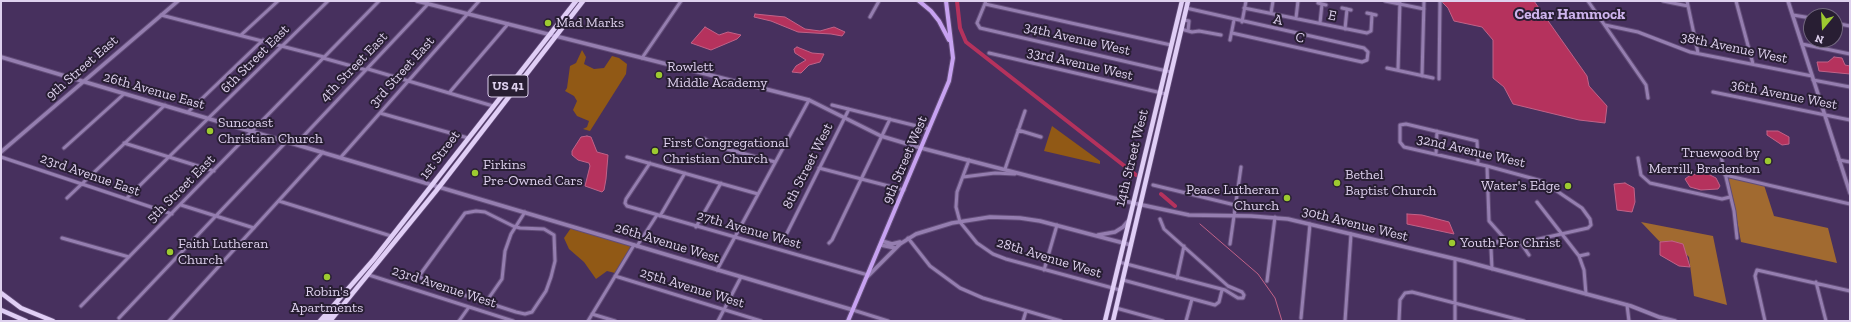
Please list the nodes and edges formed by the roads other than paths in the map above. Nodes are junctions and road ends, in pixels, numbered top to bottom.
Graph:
1 (177, 1) edge
2 (278, 1) edge
3 (328, 1) edge
4 (379, 1) edge
5 (418, 1) edge
6 (479, 1) edge
7 (574, 1) edge
8 (583, 1) edge
9 (681, 1) edge
10 (879, 1) edge
11 (921, 1) edge
12 (946, 1) edge
13 (1182, 1) edge
14 (1188, 1) edge
15 (1246, 1) edge
16 (1273, 1) edge
17 (1298, 1) edge
18 (1385, 1) edge
19 (1424, 1) edge
20 (1440, 1) edge
21 (1588, 1) edge
22 (1663, 1) edge
23 (1687, 1) edge
24 (1736, 1) edge
25 (1788, 1) edge
26 (986, 2) edge
27 (1400, 2) edge
28 (1318, 3) dead end
29 (428, 4) junction
30 (1322, 4) junction
31 (1326, 5) dead end
32 (1688, 6) junction
33 (1186, 8) junction
34 (1244, 8) junction
35 (1342, 8) dead end
36 (1347, 9) junction
37 (1424, 9) junction
38 (1351, 10) dead end
39 (1271, 13) junction
40 (1367, 13) dead end
41 (468, 14) junction
42 (1372, 14) junction
43 (1793, 14) junction
44 (161, 15) junction
45 (1376, 15) dead end
46 (1803, 16) edge
47 (870, 17) dead end
48 (1296, 18) junction
49 (1184, 20) junction
50 (1234, 20) junction
51 (1242, 22) junction
52 (1320, 23) junction
53 (508, 24) junction
54 (1605, 25) junction
55 (1181, 29) junction
56 (1345, 29) junction
57 (1188, 31) junction
58 (1232, 33) junction
59 (550, 34) junction
60 (241, 35) junction
61 (1221, 35) dead end
62 (556, 36) junction
63 (262, 40) junction
64 (1230, 40) dead end
65 (1802, 44) junction
66 (1171, 45) junction
67 (283, 46) junction
68 (951, 48) junction
69 (989, 53) dead end
70 (1698, 53) junction
71 (1850, 54) edge
72 (1, 57) edge
73 (324, 57) junction
74 (642, 58) junction
75 (1365, 62) joint
76 (1752, 64) junction
77 (523, 68) junction
78 (1387, 68) dead end
79 (367, 70) junction
80 (1165, 70) junction
81 (1398, 70) junction
82 (1171, 72) junction
83 (1422, 76) junction
84 (1433, 78) dead end
85 (1813, 78) junction
86 (1438, 79) dead end
87 (84, 81) junction
88 (408, 81) junction
89 (1850, 88) edge
90 (1160, 92) junction
91 (1713, 92) dead end
92 (449, 93) junction
93 (124, 94) junction
94 (1166, 94) junction
95 (1648, 98) dead end
96 (809, 100) junction
97 (502, 103) junction
98 (165, 105) junction
99 (832, 105) dead end
100 (493, 106) junction
101 (849, 109) junction
102 (1025, 111) dead end
103 (188, 112) junction
104 (380, 113) junction
105 (1825, 115) junction
106 (210, 118) junction
107 (845, 118) junction
108 (890, 119) junction
109 (1850, 120) edge
110 (929, 129) junction
111 (1018, 130) junction
112 (1437, 131) junction
113 (252, 132) junction
114 (881, 136) junction
115 (1041, 137) dead end
116 (468, 138) junction
117 (705, 139) dead end
118 (474, 140) junction
119 (287, 142) junction
120 (124, 143) junction
121 (296, 144) junction
122 (64, 148) dead end
123 (921, 148) junction
124 (1, 152) edge
125 (323, 152) junction
126 (1436, 154) junction
127 (1721, 156) dead end
128 (1, 157) edge
129 (169, 157) junction
130 (341, 157) junction
131 (627, 158) dead end
132 (1638, 158) dead end
133 (969, 160) junction
134 (1839, 160) junction
135 (775, 162) junction
136 (1850, 162) edge
137 (650, 163) junction
138 (1478, 164) junction
139 (1487, 166) junction
140 (1241, 167) dead end
141 (819, 168) junction
142 (1005, 169) junction
143 (214, 171) junction
144 (685, 173) junction
145 (1025, 174) junction
146 (1725, 175) junction
147 (963, 177) junction
148 (862, 179) junction
149 (82, 183) junction
150 (721, 183) junction
151 (433, 185) junction
152 (1153, 185) dead end
153 (439, 186) junction
154 (904, 190) junction
155 (1850, 193) edge
156 (758, 194) junction
157 (67, 198) dead end
158 (127, 198) junction
159 (1730, 198) junction
160 (278, 201) junction
161 (1133, 202) junction
162 (1537, 202) dead end
163 (181, 204) junction
164 (1140, 204) junction
165 (1850, 204) edge
166 (1235, 205) junction
167 (525, 212) junction
168 (172, 214) junction
169 (217, 216) junction
170 (659, 216) junction
171 (1234, 216) junction
172 (1275, 217) junction
173 (1129, 219) junction
174 (1160, 219) dead end
175 (960, 222) junction
176 (1310, 224) junction
177 (1057, 225) junction
178 (696, 226) junction
179 (515, 227) junction
180 (254, 228) junction
181 (787, 233) dead end
182 (1351, 234) junction
183 (1560, 234) junction
184 (1094, 235) junction
185 (391, 236) junction
186 (1502, 237) junction
187 (62, 238) dead end
188 (735, 238) junction
189 (908, 238) junction
190 (1737, 238) dead end
191 (903, 241) junction
192 (829, 243) dead end
193 (882, 243) junction
194 (1124, 243) junction
195 (1521, 243) junction
196 (1230, 244) dead end
197 (1131, 245) junction
198 (636, 246) junction
199 (1184, 246) junction
200 (895, 248) junction
201 (1588, 254) dead end
202 (1529, 255) dead end
203 (1579, 256) junction
204 (129, 257) junction
205 (374, 259) junction
206 (1455, 259) junction
207 (1119, 262) junction
208 (1126, 264) junction
209 (1492, 269) junction
210 (717, 270) junction
211 (1044, 270) junction
212 (369, 275) junction
213 (615, 276) junction
214 (742, 277) junction
215 (867, 277) junction
216 (1177, 278) junction
217 (1123, 280) junction
218 (1267, 280) dead end
219 (1816, 282) junction
220 (1231, 287) junction
221 (1113, 288) junction
222 (1120, 290) junction
223 (1222, 290) junction
224 (1850, 290) edge
225 (1228, 292) junction
226 (1, 293) edge
227 (1586, 294) junction
228 (1192, 299) junction
229 (486, 302) junction
230 (1455, 303) junction
231 (1627, 305) junction
232 (81, 306) dead end
233 (469, 307) junction
234 (1116, 308) junction
235 (1, 310) edge
236 (724, 310) junction
237 (853, 310) junction
238 (1026, 311) junction
239 (592, 314) junction
240 (119, 318) dead end
241 (1301, 318) dead end
242 (26, 321) edge
243 (52, 321) edge
244 (169, 321) edge
245 (320, 321) edge
246 (326, 321) edge
247 (330, 321) edge
248 (459, 321) edge
249 (513, 321) edge
250 (588, 321) edge
251 (615, 321) edge
252 (718, 321) edge
253 (762, 321) edge
254 (848, 321) edge
255 (888, 321) edge
256 (1023, 321) edge
257 (1061, 321) edge
258 (1105, 321) edge
259 (1113, 321) edge
260 (1163, 321) edge
261 (1186, 321) edge
262 (1345, 321) edge
263 (1399, 321) edge
264 (1456, 321) edge
265 (1524, 321) edge
266 (1629, 321) edge
267 (1675, 321) edge
268 (1765, 321) edge
269 (1826, 321) edge

1 - 44 street, 9th Street East
2 - 60 street
3 - 67 street, 6th Street East
4 - 73 street, 5th Street East
5 - 29 street, 30th Avenue West
6 - 41 street, 3rd Street East
7 - 59 main road, 1st Street / US 41
8 - 62 main road, 1st Street / US 41
9 - 74 street
10 - 47 street
11 - 68 main road
12 - 68 main road, 9th Street West
13 - 66 main road, 14th Street West
14 - 33 main road, 14th Street West
15 - 34 street
16 - 39 street
17 - 48 street
18 - 27 street
19 - 37 street
20 - 86 street
21 - 54 street
22 - 32 street
23 - 32 street
24 - 76 street
25 - 43 street
26 - 66 street
26 - 80 street, 34th Avenue West
27 - 37 street
27 - 81 street
28 - 30 street
29 - 41 street, 30th Avenue West
29 - 79 street, 4th Street East
30 - 31 street
30 - 52 street
32 - 70 street
33 - 49 main road, 14th Street West
33 - 50 street, A
34 - 39 street, E
34 - 51 street
35 - 36 street
36 - 38 street
36 - 56 street
37 - 83 street
39 - 48 street, E
40 - 42 street
41 - 53 street, 30th Avenue West
41 - 88 street, 3rd Street East
42 - 45 street
42 - 56 street, E
43 - 46 street
43 - 65 street
44 - 60 street
44 - 87 street, 9th Street East
48 - 52 street, E
49 - 55 main road, 14th Street West
49 - 57 street
50 - 51 street, A
50 - 58 street
51 - 75 street, A
52 - 56 street, E
53 - 59 street, 30th Avenue West
53 - 92 street
54 - 70 street, 38th Avenue West
54 - 95 street
55 - 57 street
55 - 82 main road, 14th Street West
57 - 61 street
58 - 64 street
58 - 75 street, C
59 - 62 street, 30th Avenue West
59 - 77 main road, 1st Street / US 41
60 - 63 street
62 - 74 street, 30th Avenue West
62 - 97 main road, 1st Street / US 41
63 - 67 street
63 - 103 street
65 - 71 street
65 - 85 street
66 - 80 main road, 14th Street West
67 - 73 street
67 - 106 street, 6th Street East
68 - 110 main road, 9th Street West
69 - 90 street, 33rd Avenue West
70 - 76 street, 38th Avenue West
72 - 87 street, 26th Avenue East
73 - 79 street
73 - 113 street, 5th Street East
74 - 96 street, 30th Avenue West
76 - 85 street, 38th Avenue West
77 - 97 main road
77 - 100 main road, 1st Street / US 41
78 - 81 street
79 - 88 street
79 - 121 street, 4th Street East
80 - 82 street, 34th Avenue West
80 - 90 main road, 14th Street West
81 - 83 street
82 - 94 main road, 14th Street West
83 - 84 street
85 - 89 street, 38th Avenue West
85 - 105 street
87 - 93 street, 26th Avenue East
87 - 124 street, 9th Street East
88 - 92 street
88 - 104 street, 3rd Street East
90 - 94 street, 33rd Avenue West
90 - 161 main road, 14th Street West
91 - 105 street, 36th Avenue West
92 - 100 street
93 - 98 street, 26th Avenue East
93 - 122 street
94 - 164 main road, 14th Street West
96 - 107 street, 30th Avenue West
96 - 135 street
97 - 118 main road, 1st Street / US 41
98 - 103 street, 26th Avenue East
98 - 120 street
99 - 101 street
100 - 116 main road, 1st Street / US 41
100 - 118 main road
101 - 107 street, 8th Street West
101 - 108 street
102 - 111 street
103 - 106 street, 26th Avenue East
104 - 116 street
104 - 130 street, 3rd Street East
105 - 109 street, 36th Avenue West
105 - 134 street
106 - 113 street, 26th Avenue East
106 - 129 street, 6th Street East
107 - 114 street, 30th Avenue West
107 - 141 street, 8th Street West
108 - 110 street
108 - 114 street
110 - 123 main road, 9th Street West
111 - 115 street
111 - 142 street
112 - 126 street
112 - 126 street, 32nd Avenue West
112 - 138 street
113 - 119 street, 26th Avenue East
113 - 143 street, 5th Street East
114 - 123 street, 30th Avenue West
114 - 148 street
116 - 151 main road, 1st Street / US 41
117 - 135 street
118 - 153 main road, 1st Street / US 41
119 - 121 street, 26th Avenue East
119 - 169 street
120 - 129 street
120 - 149 street
121 - 125 street, 26th Avenue East
123 - 133 street, 30th Avenue West
123 - 154 main road, 9th Street West
125 - 130 street, 26th Avenue East
125 - 160 street
126 - 138 street, 32nd Avenue West
127 - 146 street
128 - 149 street, 23rd Avenue East
129 - 143 street
129 - 158 street, 6th Street East
130 - 151 street, 26th Avenue East
131 - 137 street
132 - 159 street
133 - 142 street, 30th Avenue West
133 - 147 street
134 - 136 street
134 - 155 street
135 - 156 street
137 - 144 street
137 - 170 street, 27th Avenue West
138 - 139 street, 32nd Avenue West
139 - 183 street, 32nd Avenue West
139 - 186 street
140 - 166 street
141 - 148 street
141 - 181 street, 8th Street West
142 - 145 street, 30th Avenue West
143 - 163 street, 5th Street East
144 - 150 street
144 - 170 street
145 - 147 street, 30th Avenue West
145 - 161 street, 30th Avenue West
146 - 159 street
146 - 165 street
147 - 175 street
148 - 154 street
148 - 192 street
149 - 157 street
149 - 158 street, 23rd Avenue East
150 - 156 street
150 - 178 street
151 - 153 street, 26th Avenue East
151 - 185 main road, 1st Street / US 41
152 - 166 street
153 - 167 street, 26th Avenue West
153 - 212 main road, 1st Street / US 41
154 - 193 main road, 9th Street West
156 - 188 street
158 - 168 street, 23rd Avenue East
159 - 190 street
160 - 180 street
160 - 185 street
161 - 164 street, 30th Avenue West
161 - 173 main road, 14th Street West
162 - 183 street
163 - 168 street, 5th Street East
163 - 169 street
164 - 171 street, 30th Avenue West
164 - 197 main road, 14th Street West
166 - 171 street
167 - 179 street
167 - 198 street, 26th Avenue West
168 - 204 street, 5th Street East
169 - 180 street
169 - 240 street
170 - 178 street, 27th Avenue West
170 - 198 street
171 - 172 street, 30th Avenue West
171 - 196 street
172 - 176 street, 30th Avenue West
172 - 218 street
173 - 184 street
173 - 194 main road, 14th Street West
174 - 199 street
175 - 177 street
175 - 189 street
175 - 211 street, 28th Avenue West
176 - 182 street, 30th Avenue West
176 - 241 street
177 - 184 street
177 - 211 street
178 - 188 street, 27th Avenue West
179 - 229 street
179 - 229 street
179 - 229 street
180 - 244 street
182 - 206 street, 30th Avenue West
182 - 262 street
183 - 195 street
183 - 203 street
184 - 194 street
185 - 205 main road, 1st Street / US 41
186 - 195 street
186 - 209 street
187 - 204 street
188 - 210 street
188 - 215 street, 27th Avenue West
189 - 191 street
189 - 238 street
191 - 193 street
191 - 200 street
193 - 200 street
193 - 215 main road, 9th Street West
194 - 197 street
194 - 207 main road, 14th Street West
195 - 202 street
197 - 208 main road, 14th Street West
198 - 210 street, 26th Avenue West
198 - 213 street
199 - 216 street
199 - 220 street
200 - 215 street
201 - 203 street
203 - 227 street
204 - 232 street, 5th Street East
205 - 245 main road, 1st Street / US 41
205 - 246 main road
206 - 209 street, 30th Avenue West
206 - 230 street
207 - 208 street
207 - 221 main road, 14th Street West
208 - 216 street
208 - 217 main road, 14th Street West
209 - 227 street, 30th Avenue West
210 - 214 street, 26th Avenue West
211 - 221 street, 28th Avenue West
212 - 233 street, 23rd Avenue West
212 - 247 main road, 1st Street / US 41
213 - 236 street, 25th Avenue West
213 - 239 street
214 - 236 street
214 - 237 street, 26th Avenue West
215 - 237 main road, 9th Street West
216 - 223 street
217 - 222 main road, 14th Street West
217 - 228 street
219 - 224 street
219 - 268 street
219 - 269 street
220 - 225 street
220 - 225 street
221 - 222 street, 28th Avenue West
221 - 258 main road, 14th Street West
222 - 234 main road, 14th Street West
223 - 225 street
223 - 228 street
226 - 243 main road
227 - 231 street, 30th Avenue West
228 - 261 street
230 - 263 street
230 - 264 street
230 - 265 street
231 - 266 street
231 - 267 street, 30th Avenue West
233 - 248 street
233 - 249 street, 23rd Avenue West
234 - 259 main road, 14th Street West
234 - 260 street
235 - 242 main road
236 - 252 street
236 - 253 street, 25th Avenue West
237 - 254 main road, 9th Street West
237 - 255 street, 26th Avenue West
238 - 256 street
238 - 257 street
239 - 250 street
239 - 251 street

